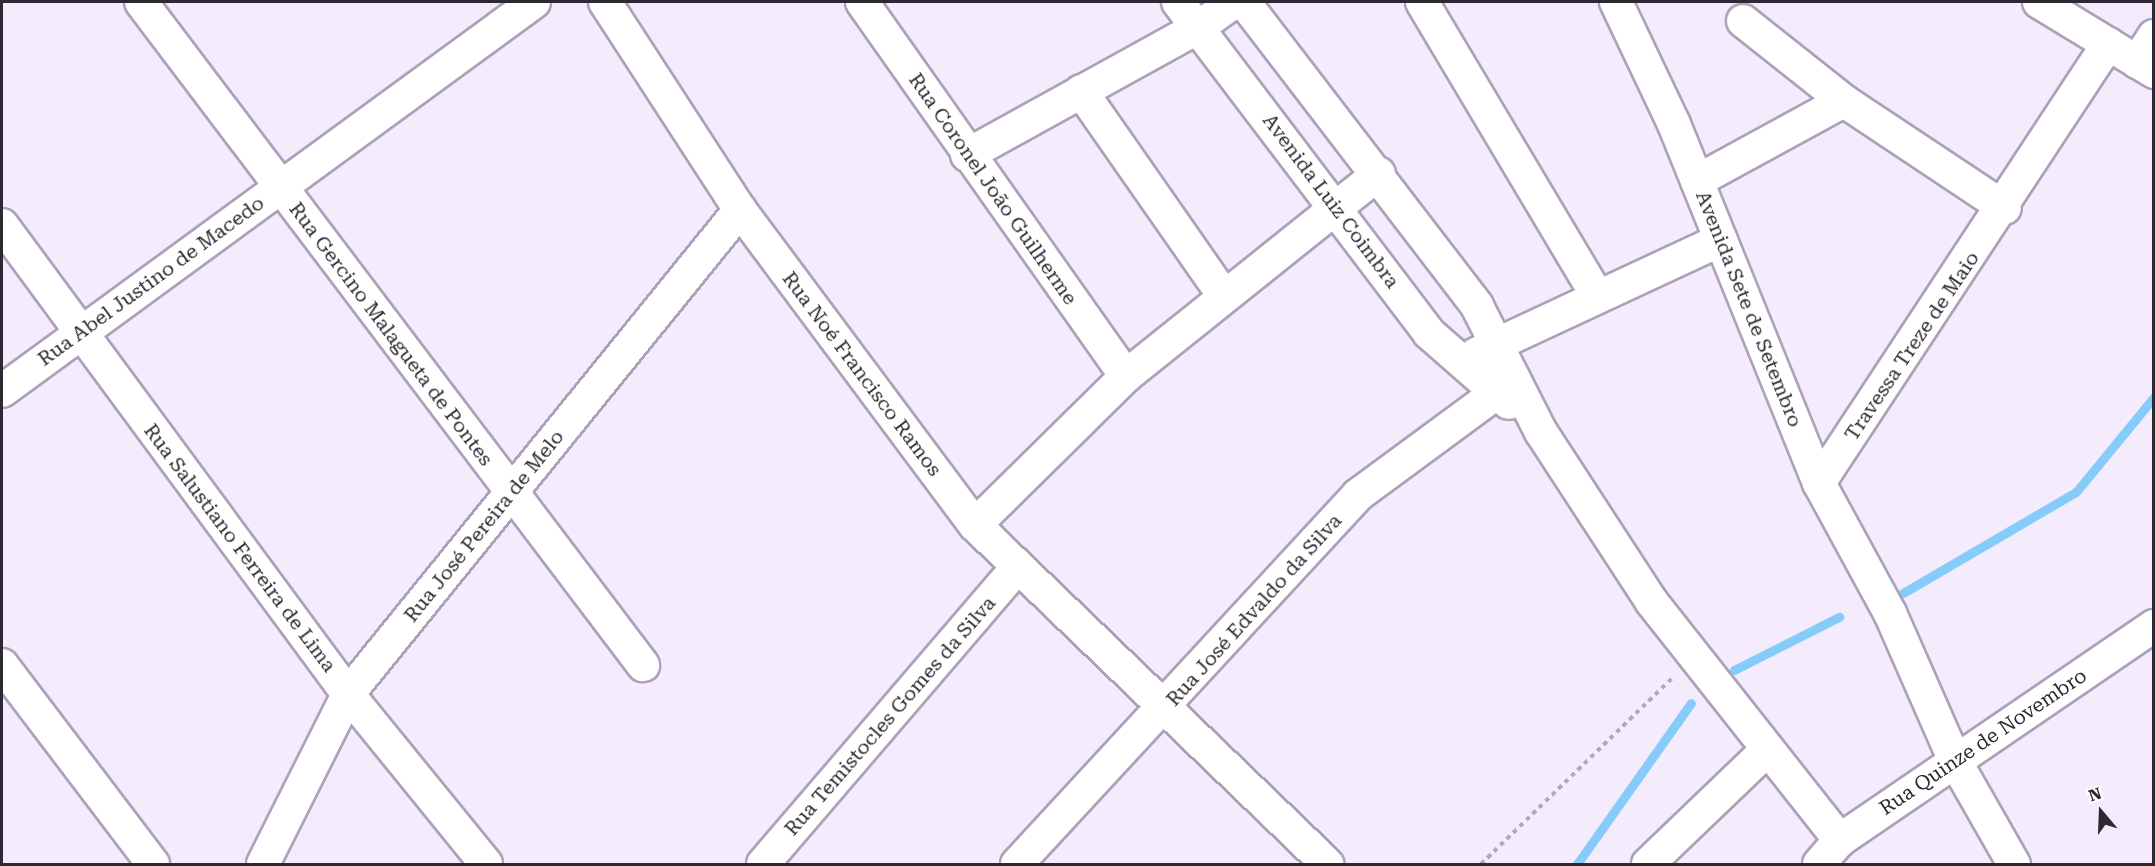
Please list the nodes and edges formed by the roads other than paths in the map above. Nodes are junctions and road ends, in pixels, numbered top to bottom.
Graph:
1 (141, 2) edge
2 (534, 2) edge
3 (605, 2) edge
4 (862, 2) edge
5 (1178, 2) edge
6 (1234, 2) edge
7 (1244, 2) edge
8 (1422, 2) edge
9 (1616, 2) edge
10 (2039, 2) edge
11 (1743, 21) dead end
12 (1198, 27) junction
13 (2108, 44) junction
14 (2148, 57) edge
15 (1081, 91) junction
16 (1844, 101) junction
17 (967, 155) junction
18 (1379, 173) junction
19 (1696, 181) junction
20 (279, 188) junction
21 (1337, 208) junction
22 (2005, 208) junction
23 (740, 210) junction
24 (2, 225) edge
25 (1721, 240) junction
26 (1224, 296) junction
27 (1596, 296) junction
28 (80, 333) junction
29 (1494, 342) junction
30 (1462, 362) junction
31 (1125, 376) junction
32 (1504, 385) junction
33 (2, 391) edge
34 (1819, 483) junction
35 (512, 492) junction
36 (975, 525) junction
37 (1017, 568) junction
38 (2154, 626) edge
39 (2, 664) edge
40 (643, 665) dead end
41 (348, 694) junction
42 (1166, 708) junction
43 (1768, 749) junction
44 (1954, 759) junction
45 (1840, 840) junction
46 (153, 864) edge
47 (263, 864) edge
48 (486, 864) edge
49 (763, 864) edge
50 (1017, 864) edge
51 (1327, 864) edge
52 (1648, 864) edge
53 (1819, 864) edge
54 (2014, 864) edge

1 - 20 street, Rua Gercino Malagueta de Pontes
2 - 20 street, Rua Abel Justino de Macedo
3 - 23 street, Rua Noé Francisco Ramos
4 - 17 street, Rua Coronel João Guilherme
5 - 12 street, Avenida Luiz Coimbra
6 - 12 street
7 - 18 street
8 - 27 street
9 - 19 street, Avenida Sete de Setembro
10 - 13 street
11 - 16 street
12 - 15 street
12 - 21 street, Avenida Luiz Coimbra
13 - 14 street
13 - 22 street, Travessa Treze de Maio
15 - 17 street
15 - 26 street
16 - 19 street
16 - 22 street
17 - 31 street, Rua Coronel João Guilherme
18 - 21 street
18 - 29 street
19 - 25 street, Avenida Sete de Setembro
20 - 28 street, Rua Abel Justino de Macedo
20 - 35 street, Rua Gercino Malagueta de Pontes
21 - 26 street
21 - 30 street, Avenida Luiz Coimbra
22 - 34 street, Travessa Treze de Maio
23 - 35 street, Rua José Pereira de Melo
23 - 36 street, Rua Noé Francisco Ramos
24 - 28 street, Rua Salustiano Ferreira de Lima
25 - 27 street
25 - 34 street, Avenida Sete de Setembro
26 - 31 street
27 - 29 street
28 - 33 street, Rua Abel Justino de Macedo
28 - 41 street, Rua Salustiano Ferreira de Lima
29 - 30 street
29 - 32 street
30 - 32 street, Avenida Luiz Coimbra
31 - 36 street
32 - 42 street, Rua José Edvaldo da Silva
32 - 43 street
34 - 44 street, Avenida Sete de Setembro
35 - 40 street, Rua Gercino Malagueta de Pontes
35 - 41 street, Rua José Pereira de Melo
36 - 37 street, Rua Noé Francisco Ramos
37 - 42 street, Rua Noé Francisco Ramos
37 - 49 street, Rua Temistocles Gomes da Silva
38 - 44 street, Rua Quinze de Novembro
39 - 46 street
41 - 47 street, Rua José Pereira de Melo
41 - 48 street, Rua Salustiano Ferreira de Lima
42 - 50 street, Rua José Edvaldo da Silva
42 - 51 street, Rua Noé Francisco Ramos
43 - 45 street
43 - 52 street
44 - 45 street, Rua Quinze de Novembro
44 - 54 street, Avenida Sete de Setembro
45 - 53 street, Rua Quinze de Novembro

